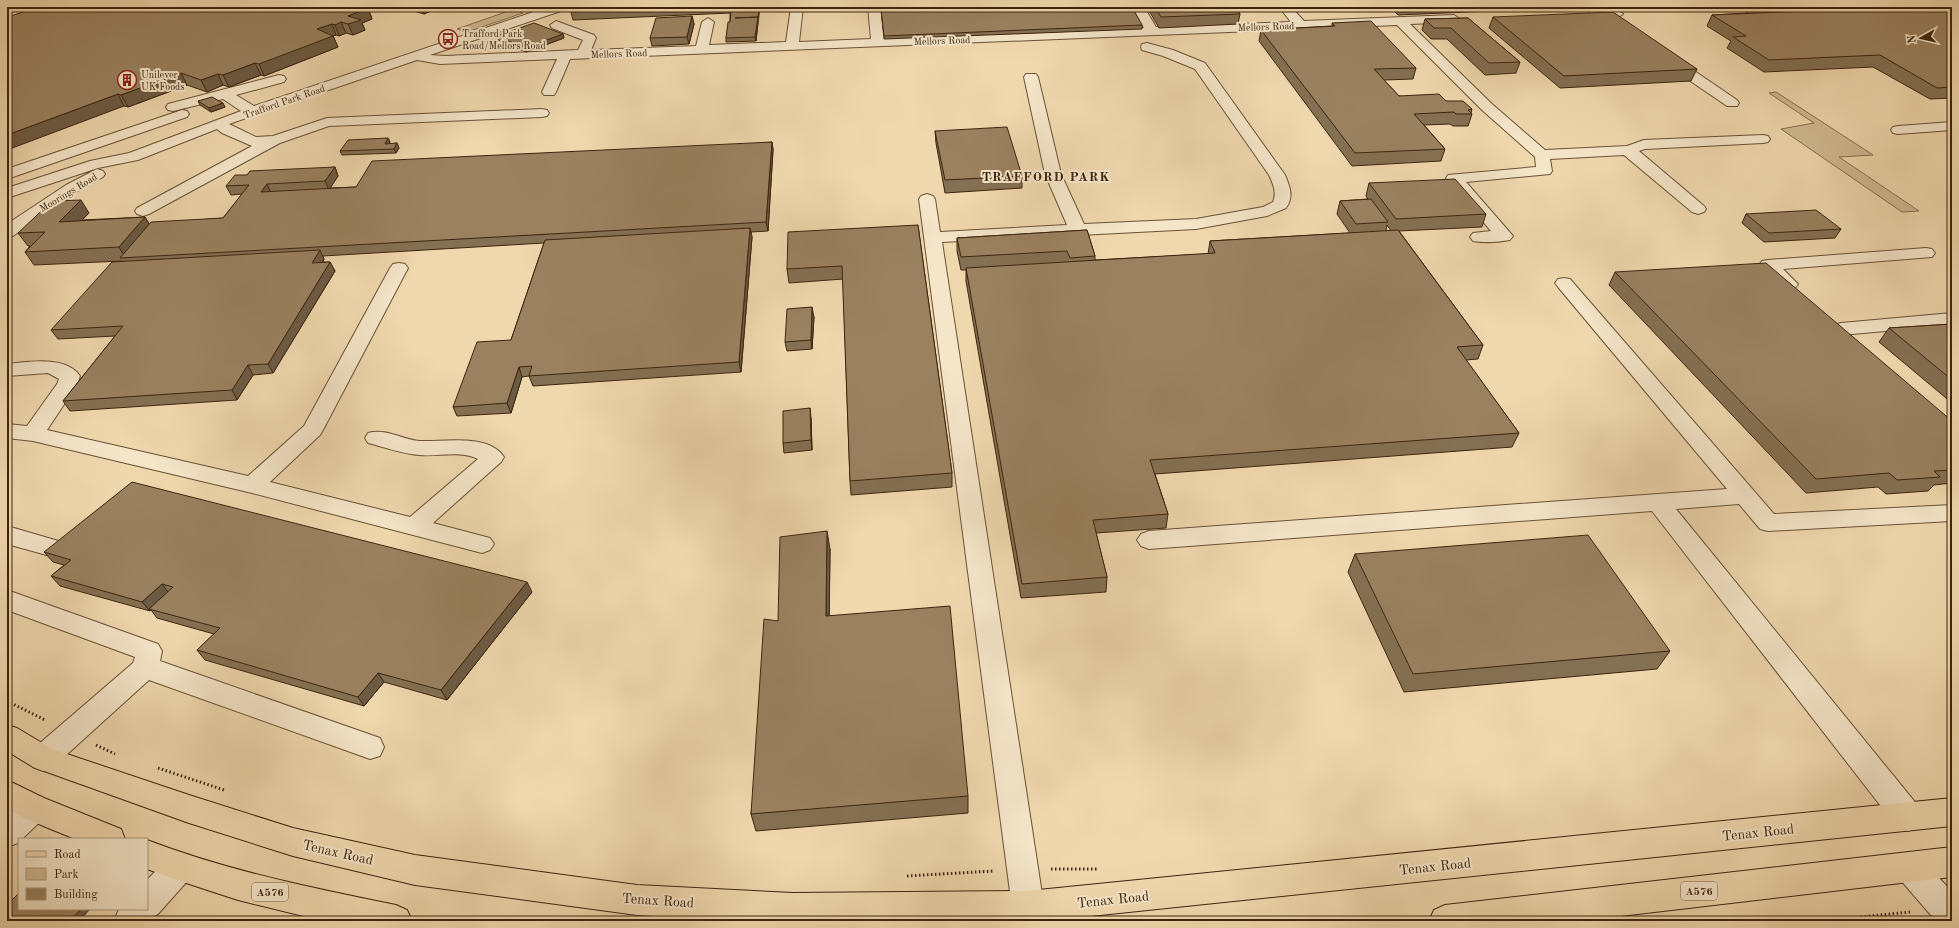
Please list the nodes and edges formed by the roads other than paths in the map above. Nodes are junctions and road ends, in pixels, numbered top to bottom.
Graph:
1 (520, 7) edge
2 (560, 7) edge
3 (797, 7) edge
4 (874, 7) edge
5 (1138, 7) edge
6 (1285, 7) edge
7 (1326, 11) dead end
8 (1601, 12) edge
9 (539, 14) junction
10 (1467, 18) edge
11 (1400, 21) junction
12 (708, 22) dead end
13 (1337, 23) junction
14 (556, 25) dead end
15 (1300, 25) junction
16 (1622, 28) edge
17 (1152, 31) junction
18 (878, 43) junction
19 (792, 46) junction
20 (1147, 47) dead end
21 (702, 50) junction
22 (583, 54) junction
23 (418, 55) junction
24 (565, 55) junction
25 (1661, 55) edge
26 (1031, 77) dead end
27 (279, 79) dead end
28 (548, 92) dead end
29 (225, 94) junction
30 (1732, 104) dead end
31 (1486, 105) junction
32 (1466, 106) edge
33 (250, 113) junction
34 (542, 113) dead end
35 (182, 114) junction
36 (219, 123) junction
37 (1952, 126) edge
38 (204, 129) junction
39 (1898, 130) dead end
40 (269, 131) junction
41 (1763, 139) dead end
42 (1628, 150) junction
43 (1542, 155) junction
44 (133, 157) junction
45 (7, 174) edge
46 (7, 193) edge
47 (927, 199) dead end
48 (1698, 209) dead end
49 (143, 211) dead end
50 (1078, 230) junction
51 (7, 232) edge
52 (933, 237) junction
53 (1479, 238) dead end
54 (1926, 253) dead end
55 (399, 268) dead end
56 (1564, 283) dead end
57 (1801, 295) edge
58 (1952, 319) edge
59 (1858, 344) edge
60 (7, 370) edge
61 (7, 431) edge
62 (33, 434) junction
63 (376, 438) dead end
64 (252, 485) junction
65 (1745, 496) junction
66 (1658, 502) junction
67 (1952, 513) edge
68 (415, 526) junction
69 (7, 535) edge
70 (1149, 540) dead end
71 (482, 544) dead end
72 (54, 548) edge
73 (7, 600) edge
74 (144, 668) junction
75 (7, 737) edge
76 (370, 747) dead end
77 (43, 758) junction
78 (7, 793) edge
79 (34, 808) junction
80 (1952, 812) edge
81 (1908, 817) junction
82 (7, 833) edge
83 (108, 838) edge
84 (148, 854) edge
85 (1952, 862) edge
86 (1908, 867) junction
87 (179, 868) junction
88 (148, 902) edge
89 (1028, 908) junction
90 (140, 910) edge
91 (1949, 912) edge
92 (130, 921) edge
93 (396, 921) edge
94 (1445, 921) edge

1 - 9 street
2 - 9 street, Trafford Park Road
3 - 19 street
4 - 18 street
5 - 17 street
6 - 15 street
7 - 13 street
8 - 16 street
9 - 23 street, Trafford Park Road
10 - 11 street, Mellors Road
11 - 13 street, Mellors Road
11 - 31 street
12 - 21 street
13 - 15 street, Mellors Road
14 - 22 street
15 - 17 street, Mellors Road
17 - 18 street, Mellors Road
18 - 19 street, Mellors Road
19 - 21 street, Mellors Road
20 - 50 street
21 - 22 street, Mellors Road
22 - 24 street, Mellors Road
23 - 24 street, Mellors Road
23 - 33 street, Trafford Park Road
24 - 28 street
25 - 30 street
26 - 50 street
27 - 29 street
29 - 33 street
29 - 35 street
31 - 32 street
31 - 43 street
33 - 36 street, Trafford Park Road
33 - 40 street
34 - 40 street
35 - 38 street
35 - 45 street
36 - 38 street, Trafford Park Road
36 - 40 street
37 - 39 street
38 - 44 street, Trafford Park Road
40 - 49 street
41 - 42 street
42 - 43 street
42 - 48 street
43 - 53 street
44 - 46 street, Trafford Park Road
44 - 51 street, Moorings Road
47 - 52 street
50 - 52 street
52 - 89 street
54 - 57 street
55 - 64 street
56 - 65 street
58 - 59 street
60 - 62 street
61 - 62 street
62 - 64 street
63 - 68 street
64 - 68 street
65 - 66 street
65 - 67 street
66 - 70 street
66 - 81 street
68 - 71 street
69 - 72 street
73 - 74 street
74 - 76 street
74 - 77 street
75 - 77 main road, Tenax Road
77 - 89 main road, Tenax Road
78 - 79 main road
79 - 82 street
79 - 83 main road
80 - 81 main road, Tenax Road
81 - 89 main road, Tenax Road
84 - 87 main road, A576
85 - 86 main road, A576
86 - 91 street
86 - 94 main road, A576
87 - 88 street
87 - 93 main road, A576
90 - 92 street

